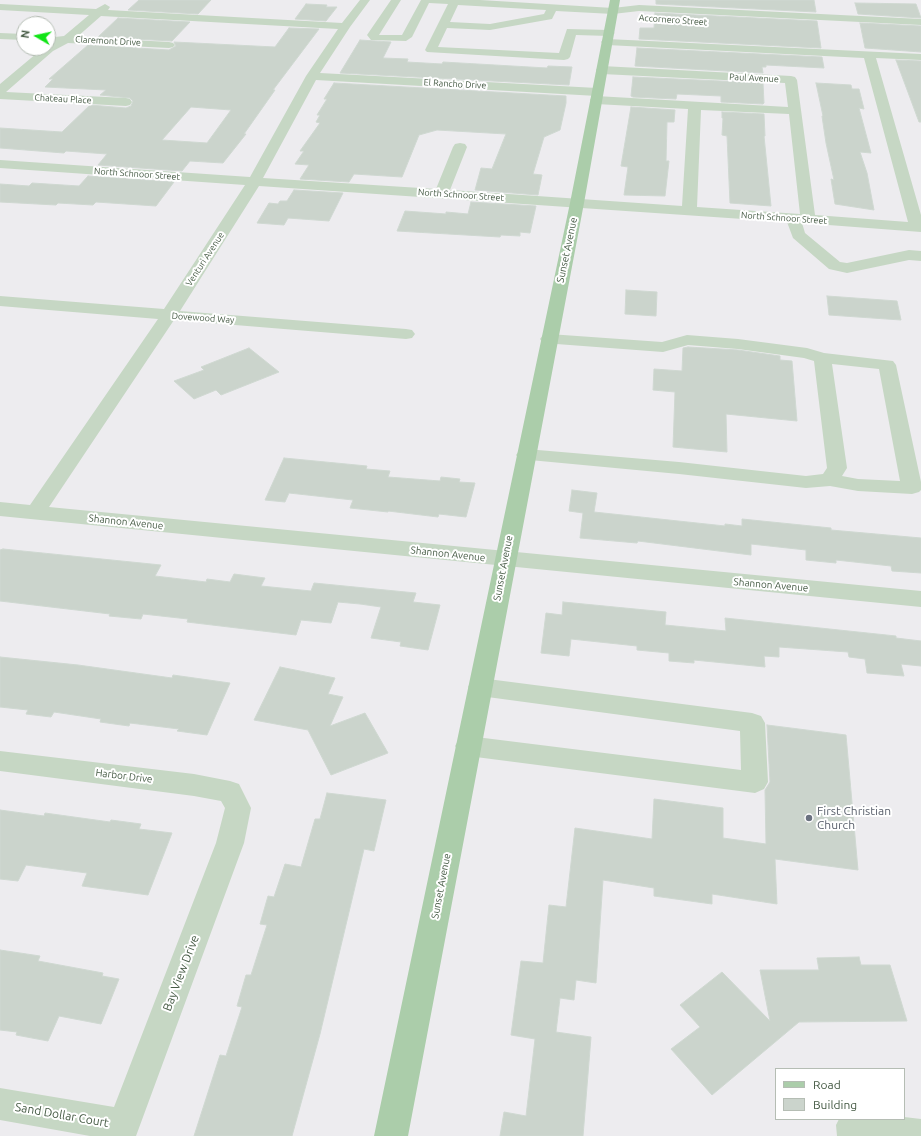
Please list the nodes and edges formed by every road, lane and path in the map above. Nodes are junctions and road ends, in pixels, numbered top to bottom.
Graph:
1 (114, 0) edge
2 (365, 0) edge
3 (396, 0) edge
4 (426, 0) edge
5 (454, 2) junction
6 (614, 5) edge
7 (0, 7) edge
8 (552, 7) junction
9 (99, 12) junction
10 (448, 14) junction
11 (781, 20) junction
12 (921, 22) edge
13 (509, 24) junction
14 (443, 25) junction
15 (346, 26) junction
16 (843, 29) dead end
17 (0, 36) edge
18 (16, 37) edge
19 (608, 37) junction
20 (56, 38) edge
21 (437, 38) junction
22 (67, 39) junction
23 (452, 39) dead end
24 (481, 40) dead end
25 (553, 44) dead end
26 (169, 45) dead end
27 (567, 45) junction
28 (476, 52) junction
29 (869, 55) junction
30 (921, 57) edge
31 (602, 70) junction
32 (312, 76) junction
33 (3, 94) edge
34 (597, 96) junction
35 (126, 102) dead end
36 (0, 105) edge
37 (695, 105) junction
38 (795, 111) junction
39 (460, 147) dead end
40 (0, 164) edge
41 (254, 182) junction
42 (441, 194) junction
43 (576, 203) junction
44 (689, 211) junction
45 (800, 219) junction
46 (919, 227) edge
47 (921, 256) edge
48 (0, 301) edge
49 (169, 315) junction
50 (406, 334) dead end
51 (549, 339) junction
52 (822, 358) junction
53 (526, 455) junction
54 (830, 480) junction
55 (0, 509) edge
56 (35, 513) junction
57 (505, 560) junction
58 (921, 599) edge
59 (480, 688) junction
60 (468, 746) junction
61 (0, 760) edge
62 (238, 808) joint
63 (0, 1104) edge
64 (121, 1131) edge
65 (391, 1136) edge
66 (854, 1136) edge
67 (921, 1136) edge

1 - 9 street
2 - 15 street, Venturi Avenue
3 - 4 street
4 - 5 street, Accornero Street
5 - 8 street, Accornero Street
5 - 10 street
6 - 8 street, Accornero Street
6 - 11 street, Accornero Street
6 - 19 main road, Sunset Avenue
7 - 9 street
8 - 13 street
9 - 15 street
9 - 22 street
10 - 13 street
10 - 14 street
11 - 12 street, Accornero Street
11 - 16 street, Accornero Street
13 - 14 street
14 - 21 street
15 - 32 street, Venturi Avenue
17 - 18 street
19 - 27 street
19 - 29 street
19 - 31 main road, Sunset Avenue
20 - 22 street, Claremont Drive
21 - 23 street
21 - 28 street
22 - 26 street, Claremont Drive
22 - 33 street
24 - 28 street
25 - 27 street
27 - 28 street
29 - 30 street
29 - 46 street
31 - 34 main road, Sunset Avenue
31 - 38 street, Paul Avenue
32 - 34 street, El Rancho Drive
32 - 41 street, Venturi Avenue
33 - 35 street, Chateau Place
33 - 36 street
34 - 37 street, El Rancho Drive
34 - 43 main road, Sunset Avenue
37 - 38 street, El Rancho Drive
37 - 44 street
38 - 45 street, Paul Avenue
39 - 42 street
40 - 41 street, North Schnoor Street
41 - 42 street, North Schnoor Street
41 - 49 street, Venturi Avenue
42 - 43 street, North Schnoor Street
43 - 44 street, North Schnoor Street
43 - 51 main road, Sunset Avenue
44 - 45 street, North Schnoor Street
45 - 46 street, North Schnoor Street
45 - 47 street, Paul Avenue
48 - 49 street, Dovewood Way
49 - 50 street, Dovewood Way
49 - 56 street, Venturi Avenue
51 - 52 street
51 - 53 main road, Sunset Avenue
52 - 54 street
52 - 54 street
53 - 54 street
53 - 57 main road, Sunset Avenue
55 - 56 street, Shannon Avenue
56 - 57 street, Shannon Avenue
57 - 58 street, Shannon Avenue
57 - 59 main road, Sunset Avenue
59 - 60 main road, Sunset Avenue
59 - 60 street
60 - 65 main road, Sunset Avenue
61 - 62 street, Harbor Drive
62 - 64 street, Bay View Drive
63 - 64 street, Sand Dollar Court
66 - 67 street

